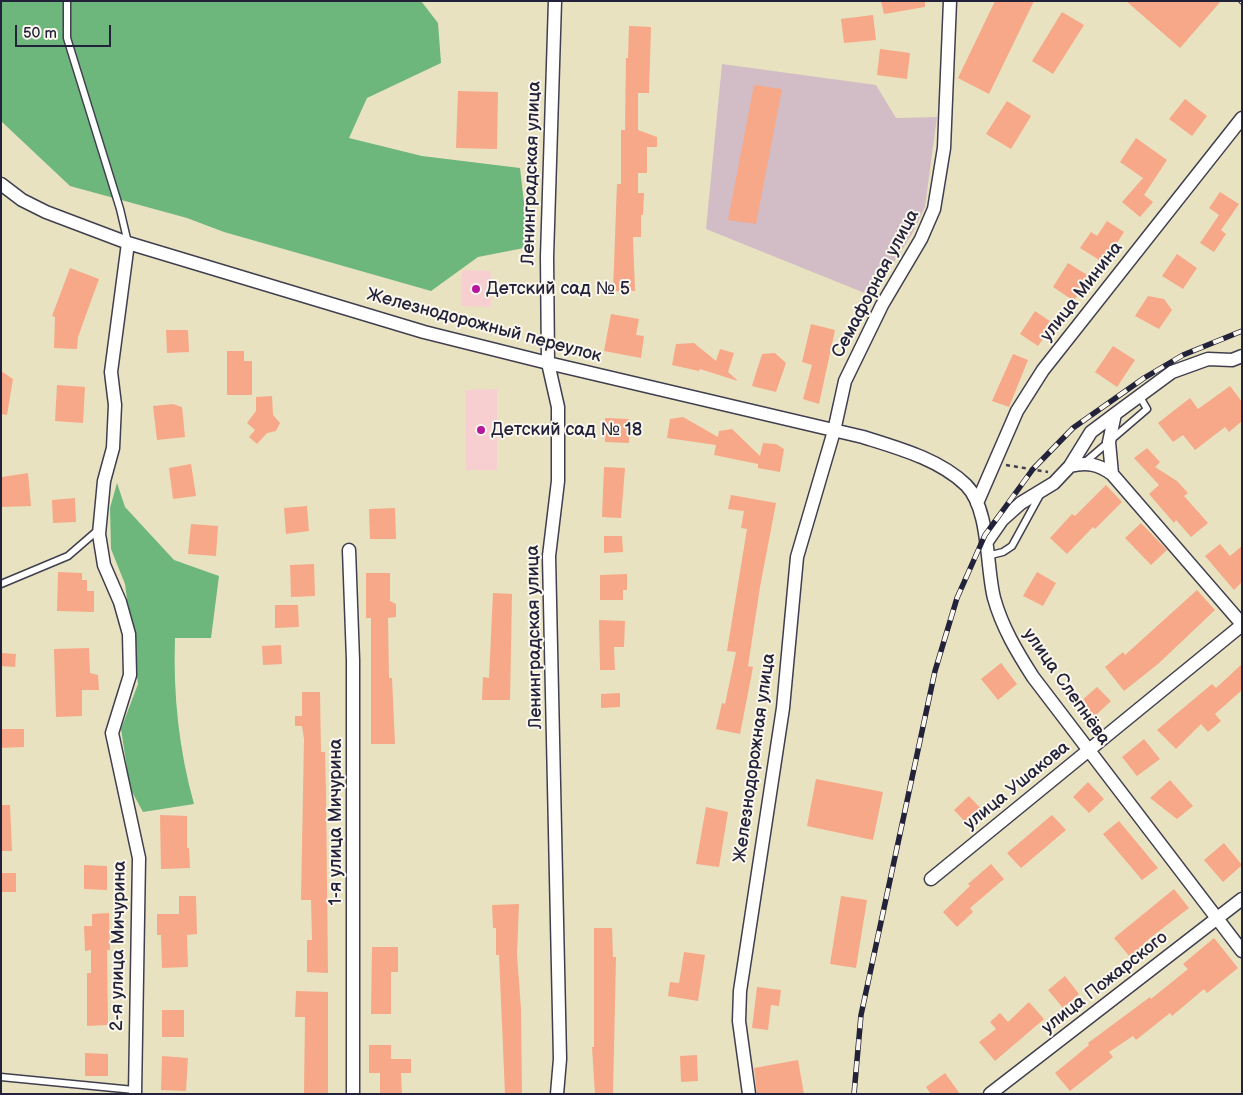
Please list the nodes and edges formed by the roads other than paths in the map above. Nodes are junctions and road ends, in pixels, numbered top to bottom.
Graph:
1 (67, 1) edge
2 (555, 1) edge
3 (950, 1) edge
4 (1241, 118) edge
5 (1, 184) edge
6 (128, 243) junction
7 (1242, 356) edge
8 (548, 363) junction
9 (1140, 397) junction
10 (1115, 414) junction
11 (834, 431) junction
12 (1109, 442) junction
13 (1084, 463) junction
14 (1066, 470) junction
15 (1112, 474) junction
16 (1042, 492) junction
17 (976, 503) junction
18 (99, 529) junction
19 (987, 549) junction
20 (349, 550) dead end
21 (1, 584) edge
22 (1242, 625) edge
23 (1088, 750) junction
24 (931, 879) dead end
25 (1242, 899) edge
26 (1217, 918) junction
27 (1242, 951) edge
28 (1, 1077) edge
29 (135, 1092) edge
30 (354, 1094) edge
31 (557, 1094) edge
32 (749, 1094) edge
33 (990, 1094) edge

1 - 6 lane
2 - 8 street, Ленинградская улица
3 - 11 street, Семафорная улица
4 - 17 street, улица Минина
5 - 6 street, Железнодорожный переулок
6 - 8 street, Железнодорожный переулок
6 - 18 street, 2-я улица Мичурина
7 - 9 street
8 - 11 street, Железнодорожный переулок
8 - 31 street, Ленинградская улица
9 - 10 street
9 - 12 lane
10 - 12 street
10 - 14 street
11 - 17 street, улица Слепнёва
11 - 32 street, Железнодорожная улица
12 - 13 lane
12 - 15 street
13 - 14 street
13 - 15 street
14 - 16 street
15 - 22 street
16 - 19 street
16 - 19 lane
17 - 19 street, улица Слепнёва
18 - 21 lane
18 - 29 street, 2-я улица Мичурина
19 - 23 street, улица Слепнёва
20 - 30 street, 1-я улица Мичурина
22 - 23 street, улица Ушакова
23 - 24 street, улица Ушакова
23 - 26 street, улица Слепнёва
25 - 26 street, улица Пожарского
26 - 27 street, улица Слепнёва
26 - 33 street, улица Пожарского
28 - 29 lane

